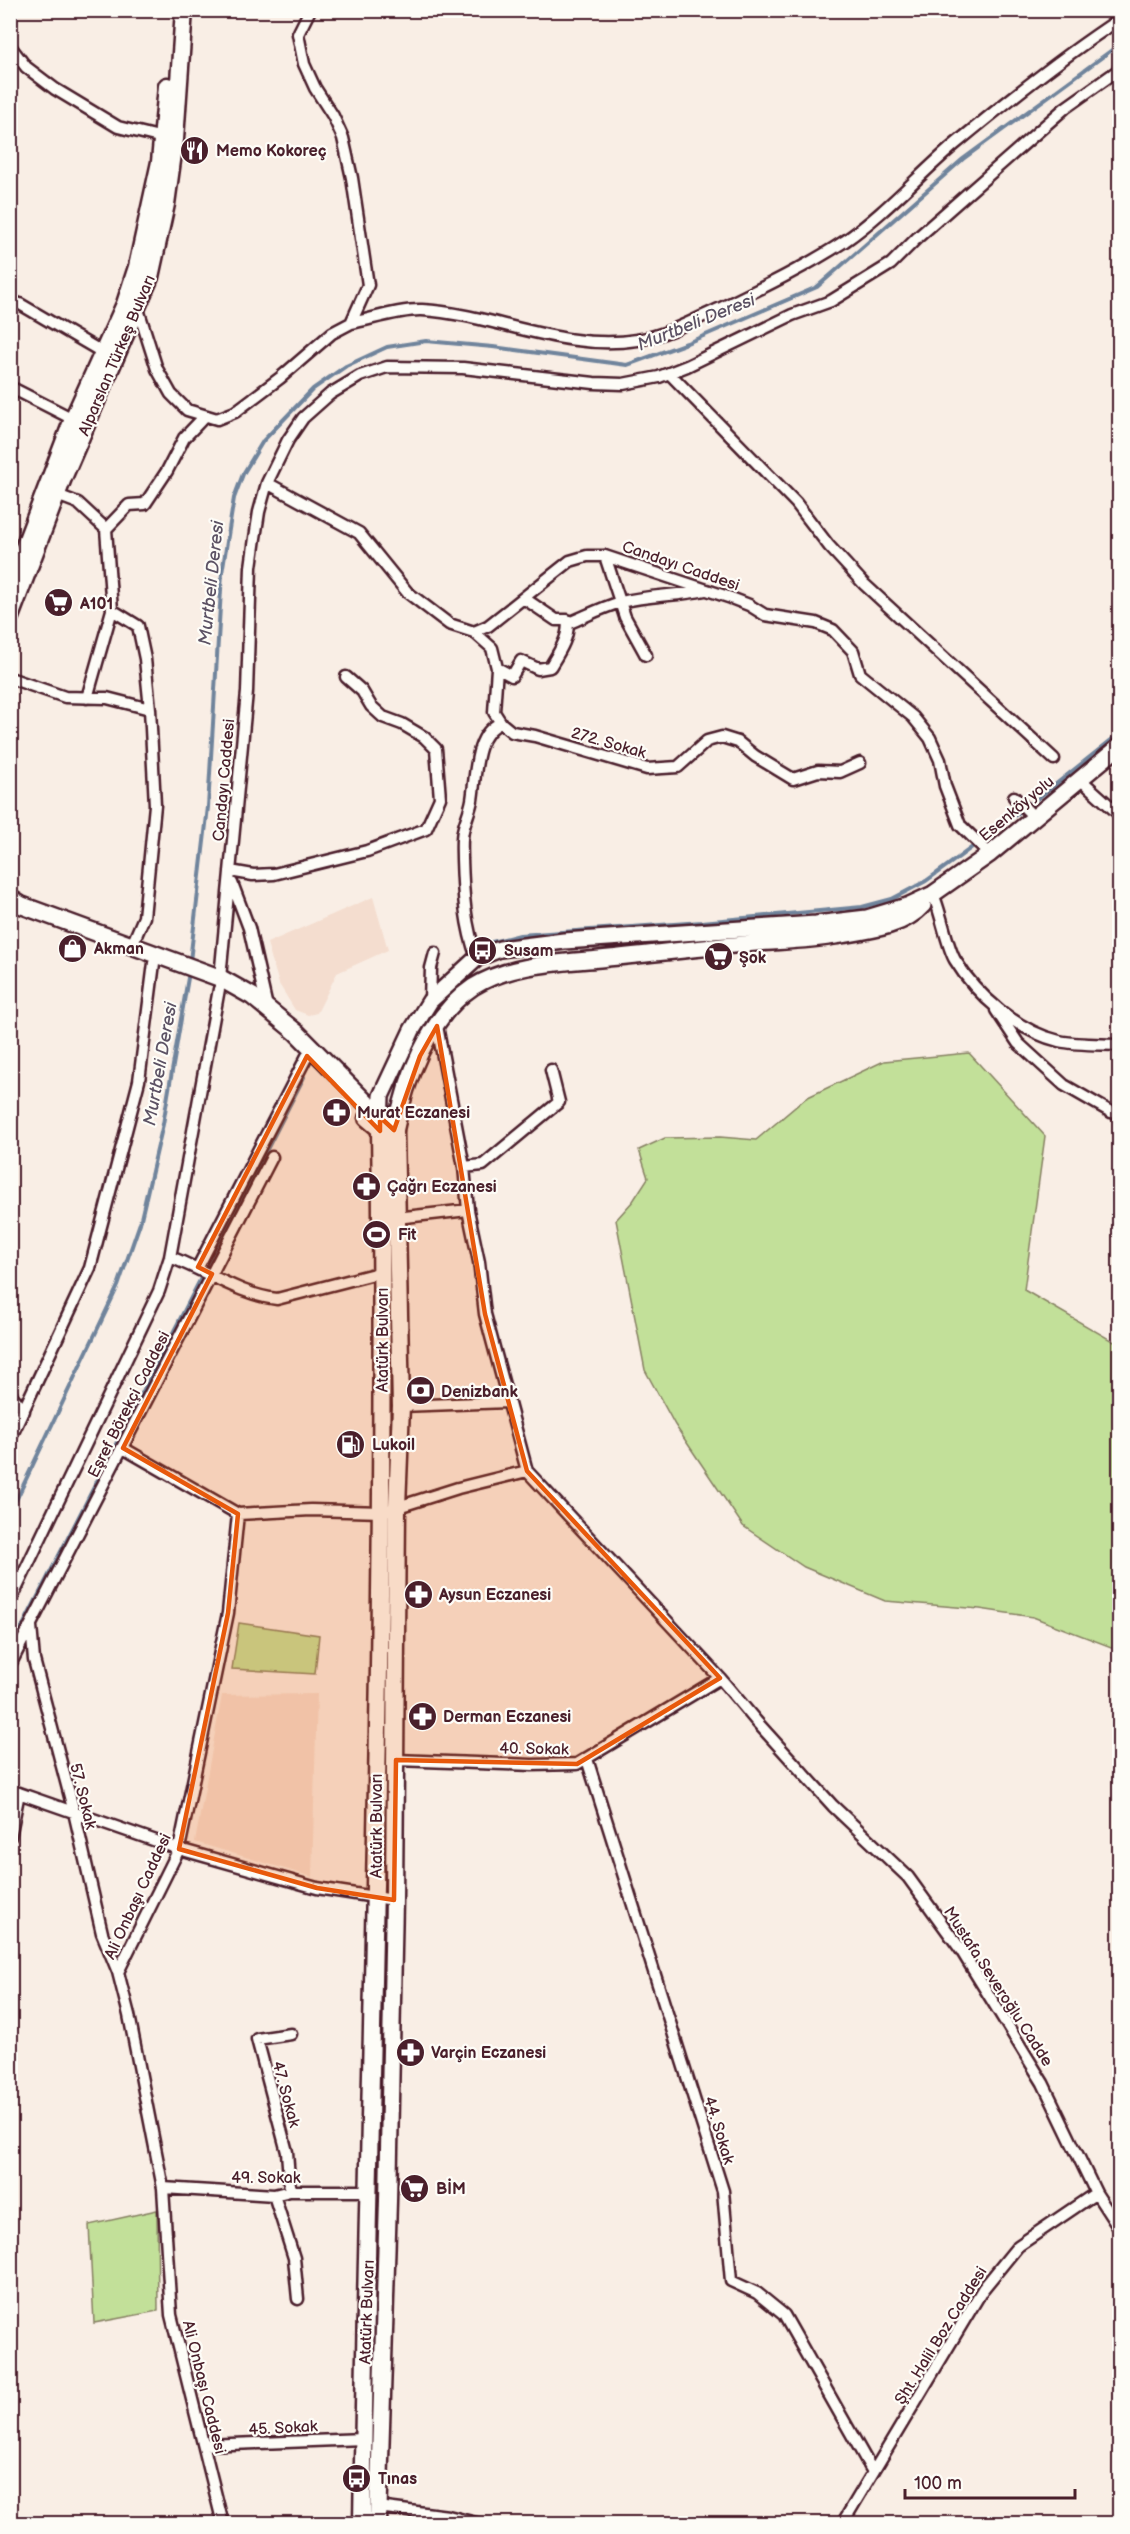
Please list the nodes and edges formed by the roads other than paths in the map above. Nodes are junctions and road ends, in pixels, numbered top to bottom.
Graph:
1 (172, 10) edge
2 (184, 10) edge
3 (310, 10) edge
4 (1119, 19) edge
5 (10, 46) edge
6 (1119, 69) edge
7 (163, 138) junction
8 (10, 301) edge
9 (138, 309) junction
10 (351, 323) junction
11 (102, 352) junction
12 (669, 373) junction
13 (10, 387) edge
14 (205, 416) junction
15 (73, 419) junction
16 (267, 483) junction
17 (57, 495) junction
18 (106, 529) junction
19 (605, 556) junction
20 (10, 584) edge
21 (706, 590) junction
22 (525, 599) junction
23 (620, 603) junction
24 (112, 610) junction
25 (10, 617) edge
26 (569, 624) junction
27 (474, 632) junction
28 (646, 655) dead end
29 (497, 668) junction
30 (346, 677) dead end
31 (10, 678) edge
32 (87, 698) junction
33 (150, 709) junction
34 (501, 723) junction
35 (1119, 746) edge
36 (1054, 759) dead end
37 (860, 763) dead end
38 (1080, 779) junction
39 (1119, 815) edge
40 (983, 846) junction
41 (230, 871) junction
42 (933, 894) junction
43 (10, 898) edge
44 (10, 912) edge
45 (132, 945) junction
46 (435, 953) dead end
47 (154, 958) junction
48 (477, 958) junction
49 (214, 981) junction
50 (430, 1001) junction
51 (993, 1006) junction
52 (267, 1007) junction
53 (437, 1026) junction
54 (1119, 1045) edge
55 (307, 1056) junction
56 (551, 1070) dead end
57 (399, 1113) joint
58 (1119, 1113) edge
59 (385, 1126) junction
60 (272, 1157) dead end
61 (464, 1167) junction
62 (468, 1210) junction
63 (396, 1218) junction
64 (170, 1257) junction
65 (205, 1271) junction
66 (382, 1272) junction
67 (10, 1393) edge
68 (508, 1402) junction
69 (401, 1406) junction
70 (24, 1411) junction
71 (10, 1439) edge
72 (123, 1448) junction
73 (527, 1471) junction
74 (389, 1509) junction
75 (238, 1514) junction
76 (10, 1602) edge
77 (31, 1625) junction
78 (10, 1665) edge
79 (720, 1678) junction
80 (396, 1760) junction
81 (587, 1760) junction
82 (15, 1792) edge
83 (74, 1812) junction
84 (10, 1837) edge
85 (179, 1849) junction
86 (376, 1897) junction
87 (394, 1900) junction
88 (118, 1972) junction
89 (291, 2034) dead end
90 (163, 2188) junction
91 (290, 2191) junction
92 (369, 2191) junction
93 (1096, 2193) junction
94 (274, 2195) junction
95 (1119, 2230) edge
96 (298, 2299) dead end
97 (363, 2439) junction
98 (205, 2445) junction
99 (873, 2472) junction
100 (378, 2515) edge
101 (223, 2523) edge
102 (362, 2523) edge
103 (480, 2523) edge
104 (842, 2523) edge

1 - 7 main road, Alparslan Türkeş Bulvarı
2 - 9 main road, Alparslan Türkeş Bulvarı
3 - 10 street
4 - 10 street
5 - 7 street
6 - 12 street, Candayı Caddesi
7 - 11 main road, Alparslan Türkeş Bulvarı
8 - 11 street
9 - 14 street
9 - 17 main road, Alparslan Türkeş Bulvarı
10 - 14 street
11 - 15 main road, Alparslan Türkeş Bulvarı
12 - 16 street, Candayı Caddesi
12 - 36 street
13 - 15 street
14 - 18 street
15 - 20 main road, Alparslan Türkeş Bulvarı
16 - 27 street
16 - 41 street, Candayı Caddesi
17 - 18 street
17 - 25 main road, Alparslan Türkeş Bulvarı
18 - 24 street
19 - 21 street, Candayı Caddesi
19 - 22 street, Candayı Caddesi
19 - 23 street
21 - 23 street
21 - 40 street, Candayı Caddesi
22 - 26 street
22 - 27 street, Candayı Caddesi
23 - 26 street
23 - 28 street
24 - 32 street
24 - 33 street
26 - 29 street
27 - 29 street
29 - 34 street
30 - 41 street
31 - 32 street
32 - 33 street
33 - 45 street
34 - 37 street, 272. Sokak
34 - 48 street
35 - 38 street, Esenköy yolu
38 - 39 street
38 - 40 street, Esenköy yolu
40 - 42 street, Esenköy yolu
41 - 49 street, Candayı Caddesi
41 - 52 street
42 - 48 street
42 - 51 street
42 - 53 street
43 - 45 main road
44 - 47 main road
45 - 47 main road
46 - 50 street
47 - 49 main road
47 - 70 street
48 - 50 street
49 - 52 main road
49 - 55 main road
49 - 64 street, Candayı Caddesi
50 - 59 street
51 - 54 street
51 - 58 street
52 - 59 main road
53 - 57 street
53 - 61 street
55 - 59 main road
55 - 65 street, Eşref Börekçi Caddesi
56 - 61 street
57 - 59 main road
59 - 63 main road, Atatürk Bulvarı
59 - 66 main road, Atatürk Bulvarı
60 - 65 street, Eşref Börekçi Caddesi
61 - 62 street
62 - 63 street
62 - 68 street
63 - 69 main road, Atatürk Bulvarı
64 - 65 street
64 - 76 street, Candayı Caddesi
65 - 66 street
65 - 72 street, Eşref Börekçi Caddesi
66 - 74 main road, Atatürk Bulvarı
67 - 70 street
68 - 69 street
68 - 73 street
69 - 74 main road, Atatürk Bulvarı
70 - 71 street
72 - 75 street
72 - 77 street, Eşref Börekçi Caddesi
73 - 74 street
73 - 79 street, Mustafa Severoğlu Cadde
74 - 75 street
74 - 80 main road, Atatürk Bulvarı
74 - 86 main road, Atatürk Bulvarı
75 - 85 street, Ali Onbaşı Caddesi
77 - 78 street, Eşref Börekçi Caddesi
77 - 83 street, 57. Sokak
79 - 81 street, 40. Sokak
79 - 93 street, Mustafa Severoğlu Cadde
80 - 81 street, 40. Sokak
80 - 87 main road, Atatürk Bulvarı
81 - 99 street, 44. Sokak
82 - 83 street
82 - 84 street
83 - 85 street
83 - 88 street, 57. Sokak
85 - 86 street
85 - 88 street, Ali Onbaşı Caddesi
86 - 87 street
86 - 92 main road, Atatürk Bulvarı
87 - 100 main road, Atatürk Bulvarı
88 - 90 street, Ali Onbaşı Caddesi
89 - 91 street, 47. Sokak
90 - 94 street, 49. Sokak
90 - 98 street, Ali Onbaşı Caddesi
91 - 92 street, 49. Sokak
91 - 94 street, 49. Sokak
92 - 97 main road, Atatürk Bulvarı
93 - 95 street, Mustafa Severoğlu Cadde
93 - 99 street, Şht. Halil Boz Caddesi
94 - 96 street
97 - 98 street, 45. Sokak
97 - 102 main road, Atatürk Bulvarı
98 - 101 street, Ali Onbaşı Caddesi
99 - 104 street, Şht. Halil Boz Caddesi
100 - 103 street

